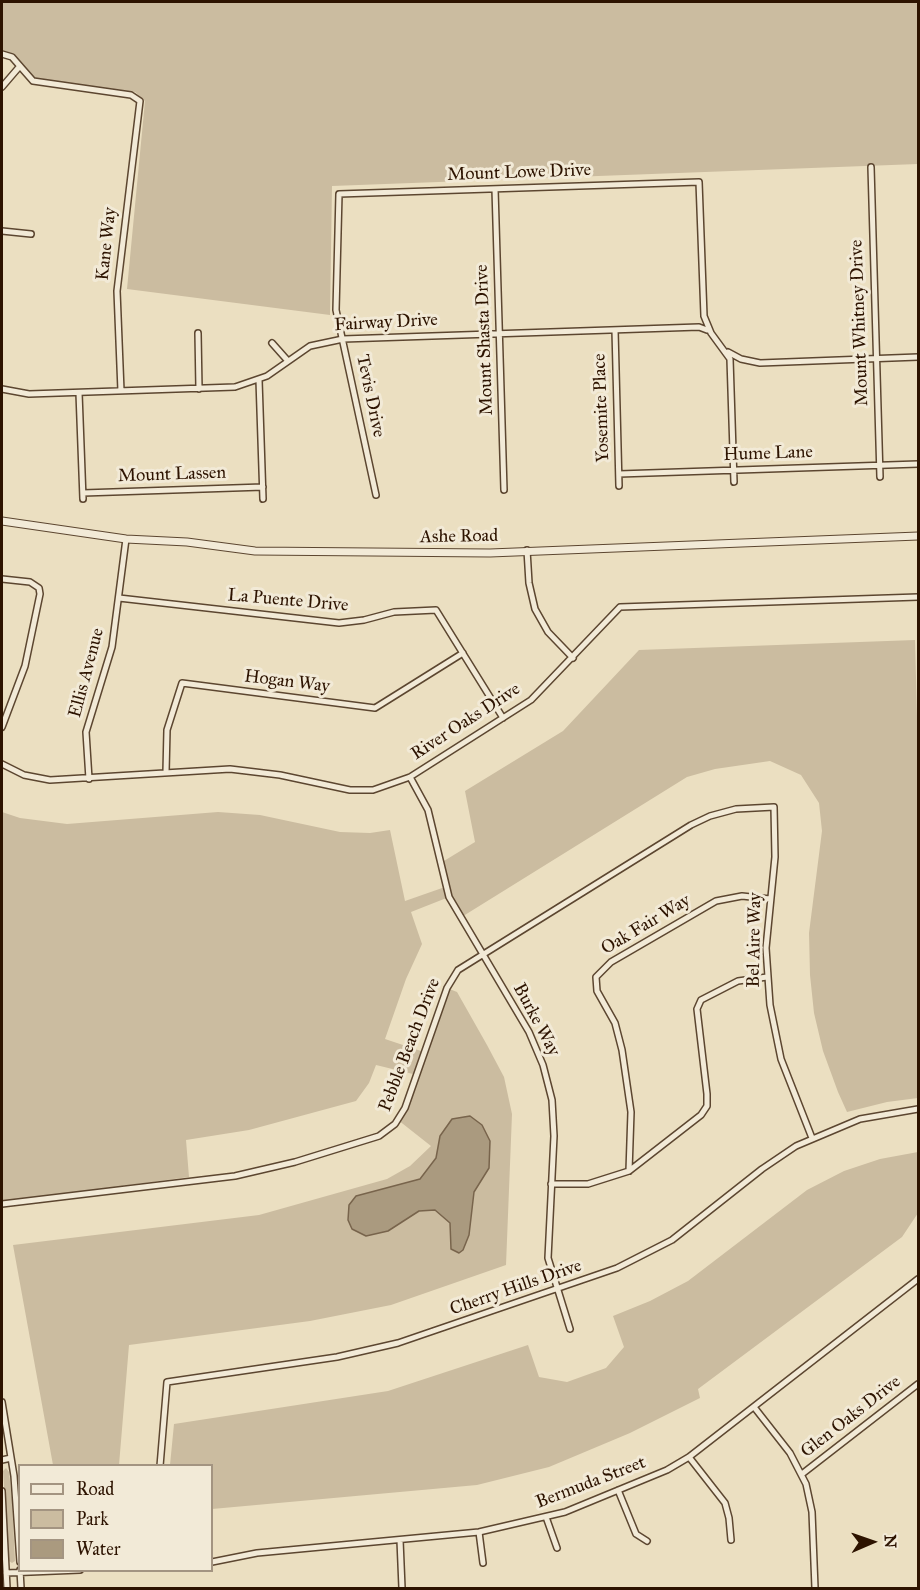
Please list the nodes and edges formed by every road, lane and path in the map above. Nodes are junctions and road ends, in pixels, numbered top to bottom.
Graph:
1 (2, 54) edge
2 (20, 66) junction
3 (2, 87) edge
4 (871, 167) dead end
5 (495, 189) junction
6 (339, 194) joint
7 (2, 231) edge
8 (31, 234) dead end
9 (615, 330) junction
10 (198, 333) dead end
11 (711, 333) junction
12 (499, 334) junction
13 (342, 339) junction
14 (272, 343) dead end
15 (725, 350) junction
16 (918, 357) edge
17 (877, 359) junction
18 (288, 361) junction
19 (259, 380) junction
20 (199, 388) junction
21 (2, 389) edge
22 (121, 391) junction
23 (79, 393) junction
24 (918, 464) edge
25 (880, 465) junction
26 (734, 470) junction
27 (619, 474) junction
28 (880, 477) dead end
29 (734, 483) dead end
30 (619, 486) dead end
31 (263, 487) junction
32 (504, 490) dead end
33 (376, 495) dead end
34 (263, 499) dead end
35 (2, 521) edge
36 (918, 536) edge
37 (126, 539) junction
38 (527, 550) junction
39 (2, 579) edge
40 (918, 597) edge
41 (119, 598) junction
42 (463, 653) junction
43 (573, 658) junction
44 (503, 718) junction
45 (2, 727) edge
46 (2, 764) edge
47 (166, 772) junction
48 (410, 777) junction
49 (89, 779) junction
50 (774, 807) joint
51 (770, 899) junction
52 (482, 954) junction
53 (767, 977) junction
54 (918, 1109) edge
55 (812, 1138) junction
56 (629, 1171) junction
57 (551, 1184) junction
58 (2, 1204) edge
59 (918, 1279) edge
60 (556, 1290) junction
61 (570, 1329) dead end
62 (918, 1384) edge
63 (2, 1402) edge
64 (754, 1407) junction
65 (689, 1457) junction
66 (11, 1458) junction
67 (2, 1460) edge
68 (160, 1464) edge
69 (802, 1474) junction
70 (618, 1490) junction
71 (2, 1491) edge
72 (546, 1517) junction
73 (479, 1533) junction
74 (18, 1539) edge
75 (730, 1539) dead end
76 (400, 1540) junction
77 (647, 1541) dead end
78 (557, 1548) dead end
79 (213, 1562) edge
80 (483, 1563) dead end
81 (20, 1572) edge
82 (6, 1573) junction
83 (7, 1588) edge
84 (21, 1588) edge
85 (402, 1588) edge
86 (815, 1588) edge

1 - 2 street
2 - 3 street
2 - 22 street, Kane Way
4 - 17 street, Mount Whitney Drive
5 - 6 street, Mount Lowe Drive
5 - 11 street, Mount Lowe Drive
5 - 12 street, Mount Shasta Drive
6 - 13 street, Tevis Drive
7 - 8 street
9 - 11 street, Fairway Drive
9 - 12 street, Fairway Drive
9 - 27 street, Yosemite Place
10 - 20 street
11 - 15 street
12 - 13 street, Fairway Drive
12 - 32 street, Mount Shasta Drive
13 - 18 street, Fairway Drive
13 - 33 street, Tevis Drive
14 - 18 street
15 - 17 street
15 - 26 street
16 - 17 street
17 - 25 street, Mount Whitney Drive
18 - 19 street, Fairway Drive
19 - 20 street, Fairway Drive
19 - 31 street
20 - 22 street, Fairway Drive
21 - 23 street, Fairway Drive
22 - 23 street, Fairway Drive
23 - 31 street, Mount Lassen
24 - 25 street, Hume Lane
25 - 26 street, Hume Lane
25 - 28 street, Mount Whitney Drive
26 - 27 street, Hume Lane
26 - 29 street
27 - 30 street, Yosemite Place
31 - 34 street
35 - 37 street, Ashe Road
36 - 38 street, Ashe Road
37 - 38 street, Ashe Road
37 - 41 street, Ellis Avenue
38 - 43 street
39 - 45 street
40 - 43 street, River Oaks Drive
41 - 42 street, La Puente Drive
41 - 49 street, Ellis Avenue
42 - 44 street, La Puente Drive
42 - 47 street, Hogan Way
43 - 44 street, River Oaks Drive
44 - 48 street, River Oaks Drive
46 - 49 street, River Oaks Drive
47 - 48 street, River Oaks Drive
47 - 49 street, River Oaks Drive
48 - 52 street, Burke Way
50 - 51 street, Bel Aire Way
50 - 52 street, Pebble Beach Drive
51 - 53 street, Bel Aire Way
51 - 56 street, Oak Fair Way
52 - 57 street, Burke Way
52 - 58 street, Pebble Beach Drive
53 - 55 street, Bel Aire Way
53 - 56 street
54 - 55 street, Cherry Hills Drive
55 - 60 street, Cherry Hills Drive
56 - 57 street
57 - 60 street, Burke Way
59 - 64 street, Bermuda Street
60 - 61 street, Burke Way
60 - 68 street, Cherry Hills Drive
62 - 69 street, Glen Oaks Drive
63 - 66 street
64 - 65 street, Bermuda Street
64 - 69 street
65 - 70 street, Bermuda Street
65 - 75 street
66 - 67 street
66 - 74 street
69 - 86 street
70 - 72 street, Bermuda Street
70 - 77 street
71 - 82 street
72 - 73 street, Bermuda Street
72 - 78 street
73 - 76 street, Bermuda Street
73 - 80 street
76 - 79 street, Bermuda Street
76 - 85 street
81 - 82 street
81 - 84 street
82 - 83 street

